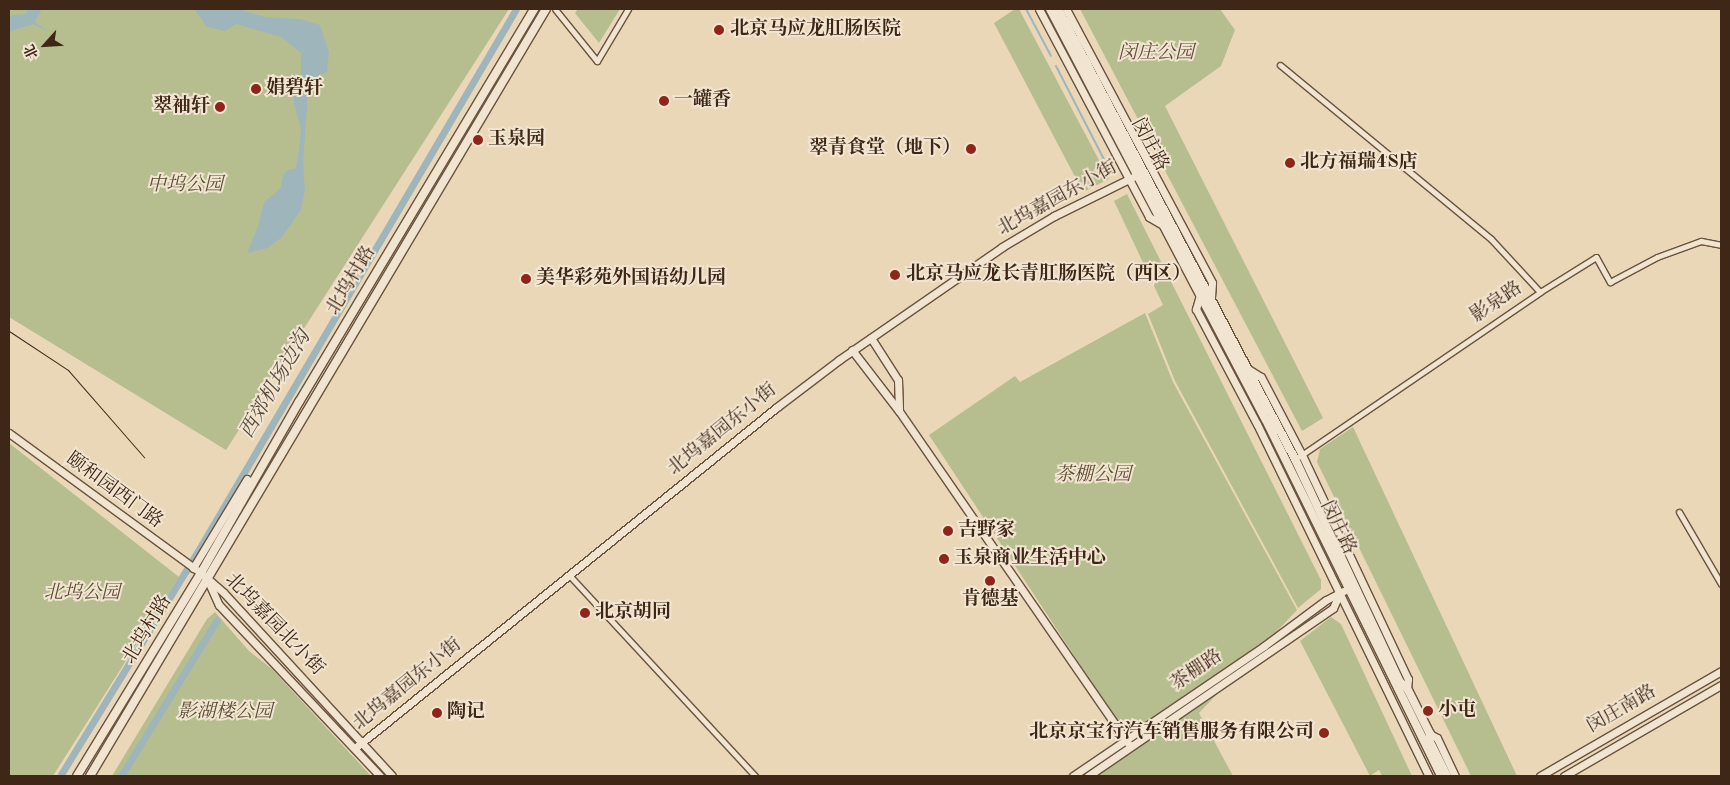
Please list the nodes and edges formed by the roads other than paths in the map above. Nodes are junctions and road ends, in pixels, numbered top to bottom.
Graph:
1 (534, 9) edge
2 (546, 9) edge
3 (555, 9) edge
4 (628, 9) edge
5 (1039, 9) edge
6 (1050, 9) edge
7 (1058, 9) edge
8 (1066, 9) edge
9 (1280, 65) dead end
10 (1137, 174) junction
11 (1128, 179) junction
12 (1163, 225) junction
13 (1721, 245) edge
14 (1540, 292) junction
15 (1200, 295) junction
16 (1210, 297) junction
17 (871, 338) junction
18 (852, 350) junction
19 (900, 411) junction
20 (9, 433) edge
21 (1298, 457) junction
22 (259, 471) junction
23 (247, 479) joint
24 (1679, 512) dead end
25 (193, 568) junction
26 (201, 573) junction
27 (569, 575) junction
28 (208, 580) junction
29 (1721, 584) edge
30 (1351, 586) junction
31 (1340, 593) junction
32 (1721, 671) edge
33 (1721, 686) edge
34 (1407, 688) junction
35 (1433, 736) junction
36 (1125, 739) junction
37 (358, 746) junction
38 (1130, 746) junction
39 (77, 776) edge
40 (90, 776) edge
41 (380, 776) edge
42 (392, 776) edge
43 (755, 776) edge
44 (1073, 776) edge
45 (1088, 776) edge
46 (1429, 776) edge
47 (1441, 776) edge
48 (1447, 776) edge
49 (1456, 776) edge
50 (1540, 776) edge
51 (1564, 776) edge

1 - 22 main road, 北坞村路
2 - 28 main road, 北坞村路
3 - 4 street
5 - 11 street, 闵庄路
6 - 10 main road, 闵庄路
7 - 16 main road, 闵庄路
8 - 16 street, 闵庄路
9 - 14 street
10 - 11 street, 北坞嘉园东小街
10 - 12 main road, 闵庄路
11 - 12 street, 闵庄路
11 - 17 street, 北坞嘉园东小街
12 - 15 main road, 闵庄路
13 - 14 street, 影泉路
14 - 21 street, 影泉路
15 - 30 main road, 闵庄路
15 - 31 street, 闵庄路
16 - 21 main road, 闵庄路
17 - 18 street, 北坞嘉园东小街
17 - 19 street
18 - 19 street
18 - 27 street, 北坞嘉园东小街
19 - 36 street
20 - 25 street, 颐和园西门路
21 - 30 main road, 闵庄路
21 - 34 street, 闵庄路
22 - 23 main road
22 - 26 main road, 北坞村路
23 - 25 street
24 - 29 street
25 - 26 street, 颐和园西门路
26 - 28 street, 颐和园西门路
26 - 39 main road, 北坞村路
27 - 37 street, 北坞嘉园东小街
27 - 43 street
28 - 37 street, 北坞嘉园北小街
28 - 37 street, 北坞嘉园北小街
28 - 40 main road, 北坞村路
30 - 31 street, 茶棚路
30 - 34 main road, 闵庄路
30 - 47 main road, 闵庄路
31 - 36 street, 茶棚路
31 - 38 street, 茶棚路
31 - 46 street, 闵庄路
32 - 50 street, 闵庄南路
33 - 51 street, 闵庄南路
34 - 35 main road, 闵庄路
35 - 48 main road, 闵庄路
35 - 49 street, 闵庄路
36 - 38 street
36 - 44 street, 茶棚路
37 - 41 street, 北坞嘉园北小街
37 - 42 street, 北坞嘉园北小街
38 - 45 street, 茶棚路

